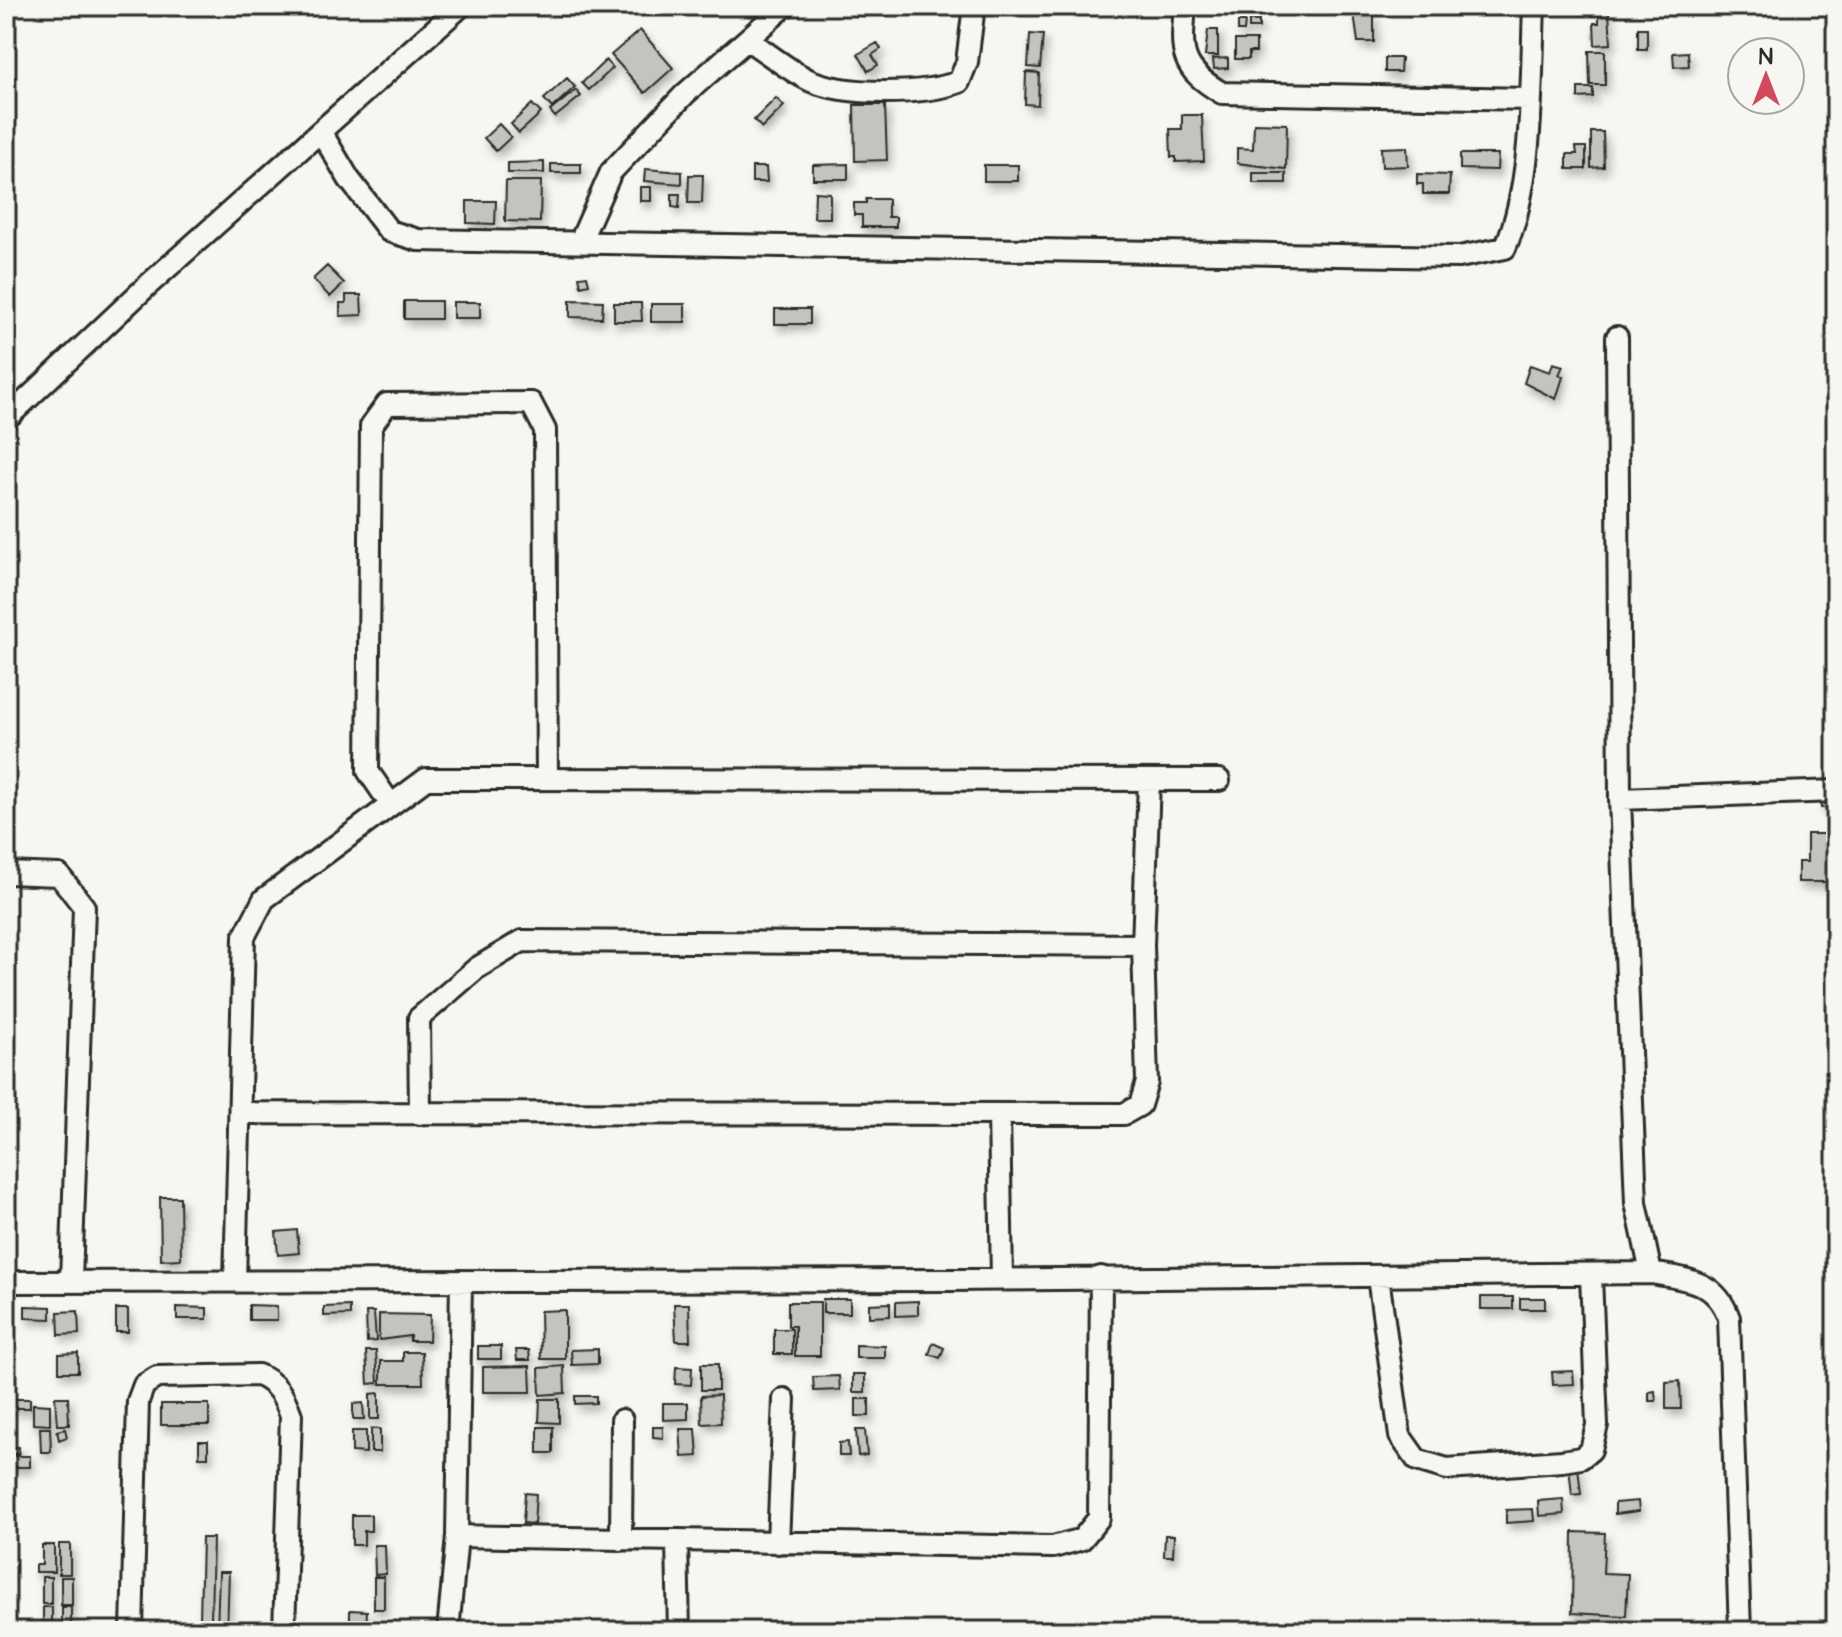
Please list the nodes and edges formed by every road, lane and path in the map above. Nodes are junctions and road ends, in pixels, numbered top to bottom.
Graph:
1 (461, 6) edge
2 (785, 6) edge
3 (974, 6) edge
4 (1185, 6) edge
5 (1534, 6) edge
6 (748, 40) junction
7 (1530, 99) junction
8 (321, 132) junction
9 (580, 242) junction
10 (1617, 337) dead end
11 (6, 419) edge
12 (547, 779) junction
13 (1149, 780) junction
14 (1219, 780) dead end
15 (1836, 791) edge
16 (1620, 799) junction
17 (391, 805) junction
18 (6, 873) edge
19 (1143, 945) junction
20 (240, 1113) junction
21 (420, 1114) junction
22 (999, 1114) junction
23 (1651, 1273) junction
24 (1591, 1276) junction
25 (1101, 1277) junction
26 (1378, 1277) junction
27 (1002, 1279) junction
28 (71, 1281) junction
29 (235, 1281) junction
30 (461, 1281) junction
31 (6, 1282) edge
32 (784, 1399) dead end
33 (622, 1420) dead end
34 (457, 1536) junction
35 (621, 1540) junction
36 (677, 1542) junction
37 (778, 1543) junction
38 (132, 1631) edge
39 (284, 1631) edge
40 (448, 1631) edge
41 (679, 1631) edge
42 (1740, 1631) edge

1 - 8 street
2 - 6 street
3 - 6 street
4 - 7 street
5 - 7 street
6 - 9 street
7 - 9 street
8 - 9 street
8 - 11 street
10 - 16 street
12 - 13 street
12 - 17 street
12 - 17 street
13 - 14 street
13 - 19 street
15 - 16 street
16 - 23 street
17 - 20 street
18 - 28 street
19 - 21 street
19 - 22 street
20 - 21 street
20 - 29 street
21 - 22 street
22 - 27 street
23 - 24 street
23 - 42 street
24 - 26 street
24 - 26 street
25 - 26 street
25 - 27 street
25 - 37 street
27 - 30 street
28 - 29 street
28 - 31 street
29 - 30 street
30 - 34 street
32 - 37 street
33 - 35 street
34 - 35 street
34 - 40 street
35 - 36 street
36 - 37 street
36 - 41 street
38 - 39 street

